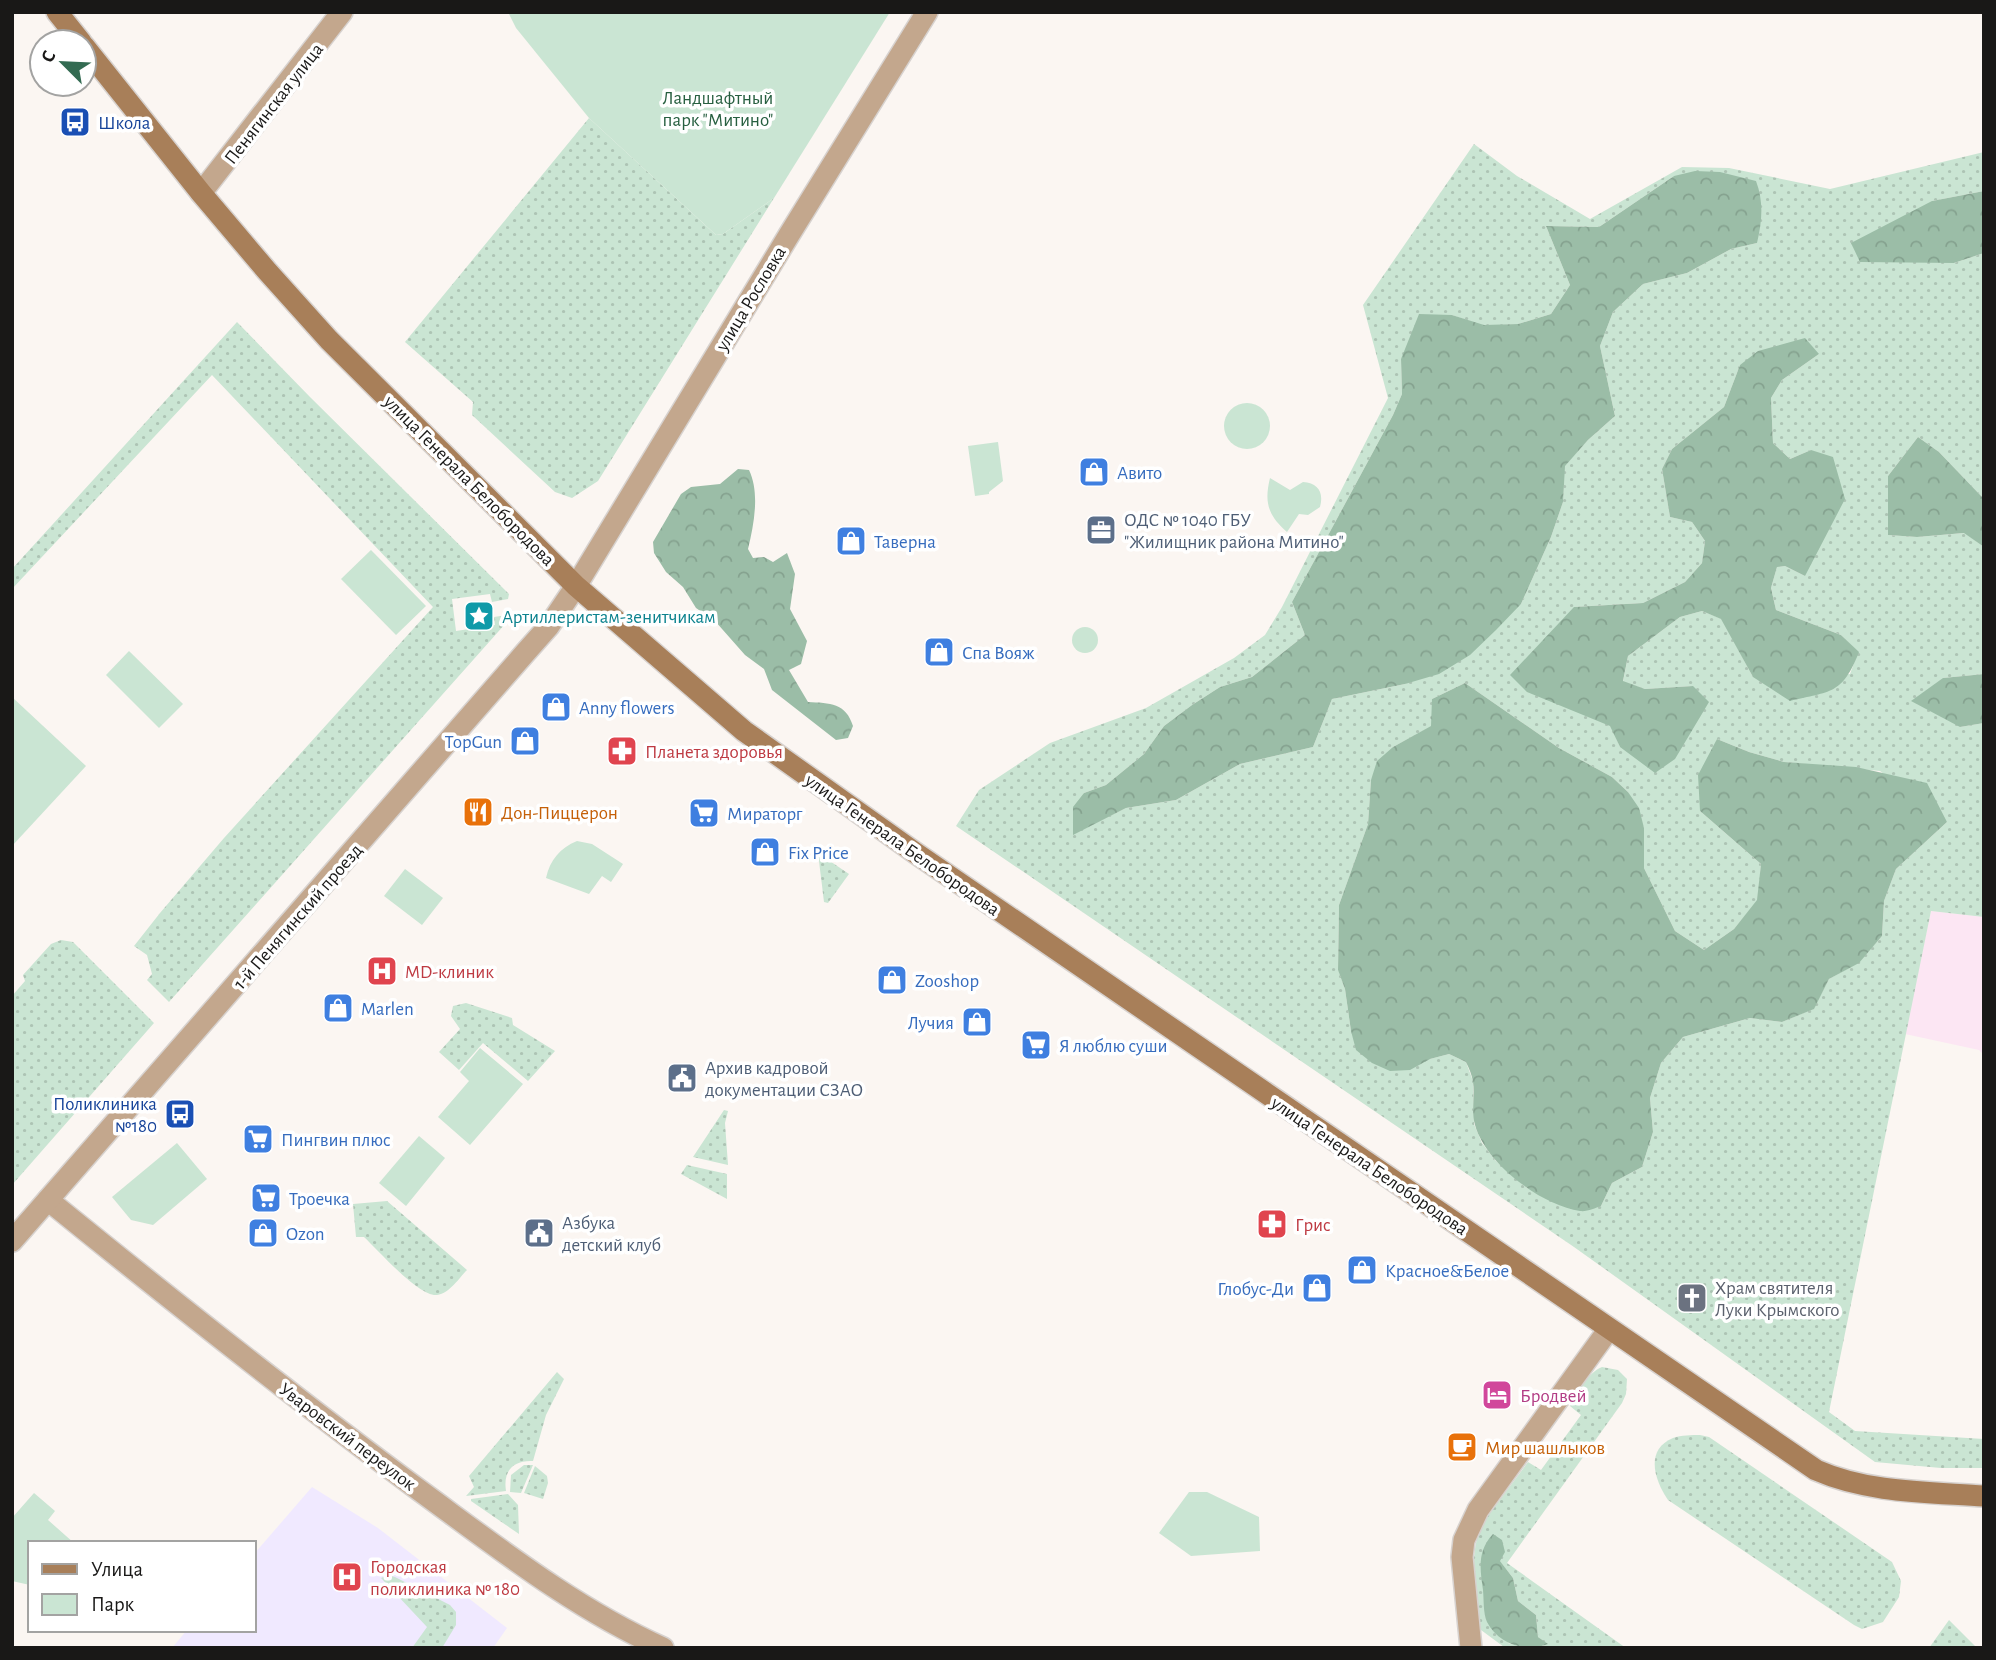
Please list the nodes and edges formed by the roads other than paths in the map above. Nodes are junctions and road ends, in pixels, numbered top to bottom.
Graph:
1 (57, 12) edge
2 (342, 12) edge
3 (927, 12) edge
4 (70, 28) edge
5 (98, 64) edge
6 (201, 193) junction
7 (576, 586) junction
8 (48, 1200) junction
9 (12, 1241) edge
10 (1609, 1329) junction
11 (1984, 1496) edge
12 (663, 1648) edge
13 (1472, 1648) edge

1 - 4 main road, улица Генерала Белобородова
2 - 6 street, Пенягинская улица
3 - 7 street, улица Рословка
5 - 6 main road, улица Генерала Белобородова
6 - 7 main road, улица Генерала Белобородова
7 - 8 street, 1-й Пенягинский проезд
7 - 10 main road, улица Генерала Белобородова
8 - 9 street, 1-й Пенягинский проезд
8 - 12 street, Уваровский переулок
10 - 11 main road, улица Генерала Белобородова
10 - 13 street

